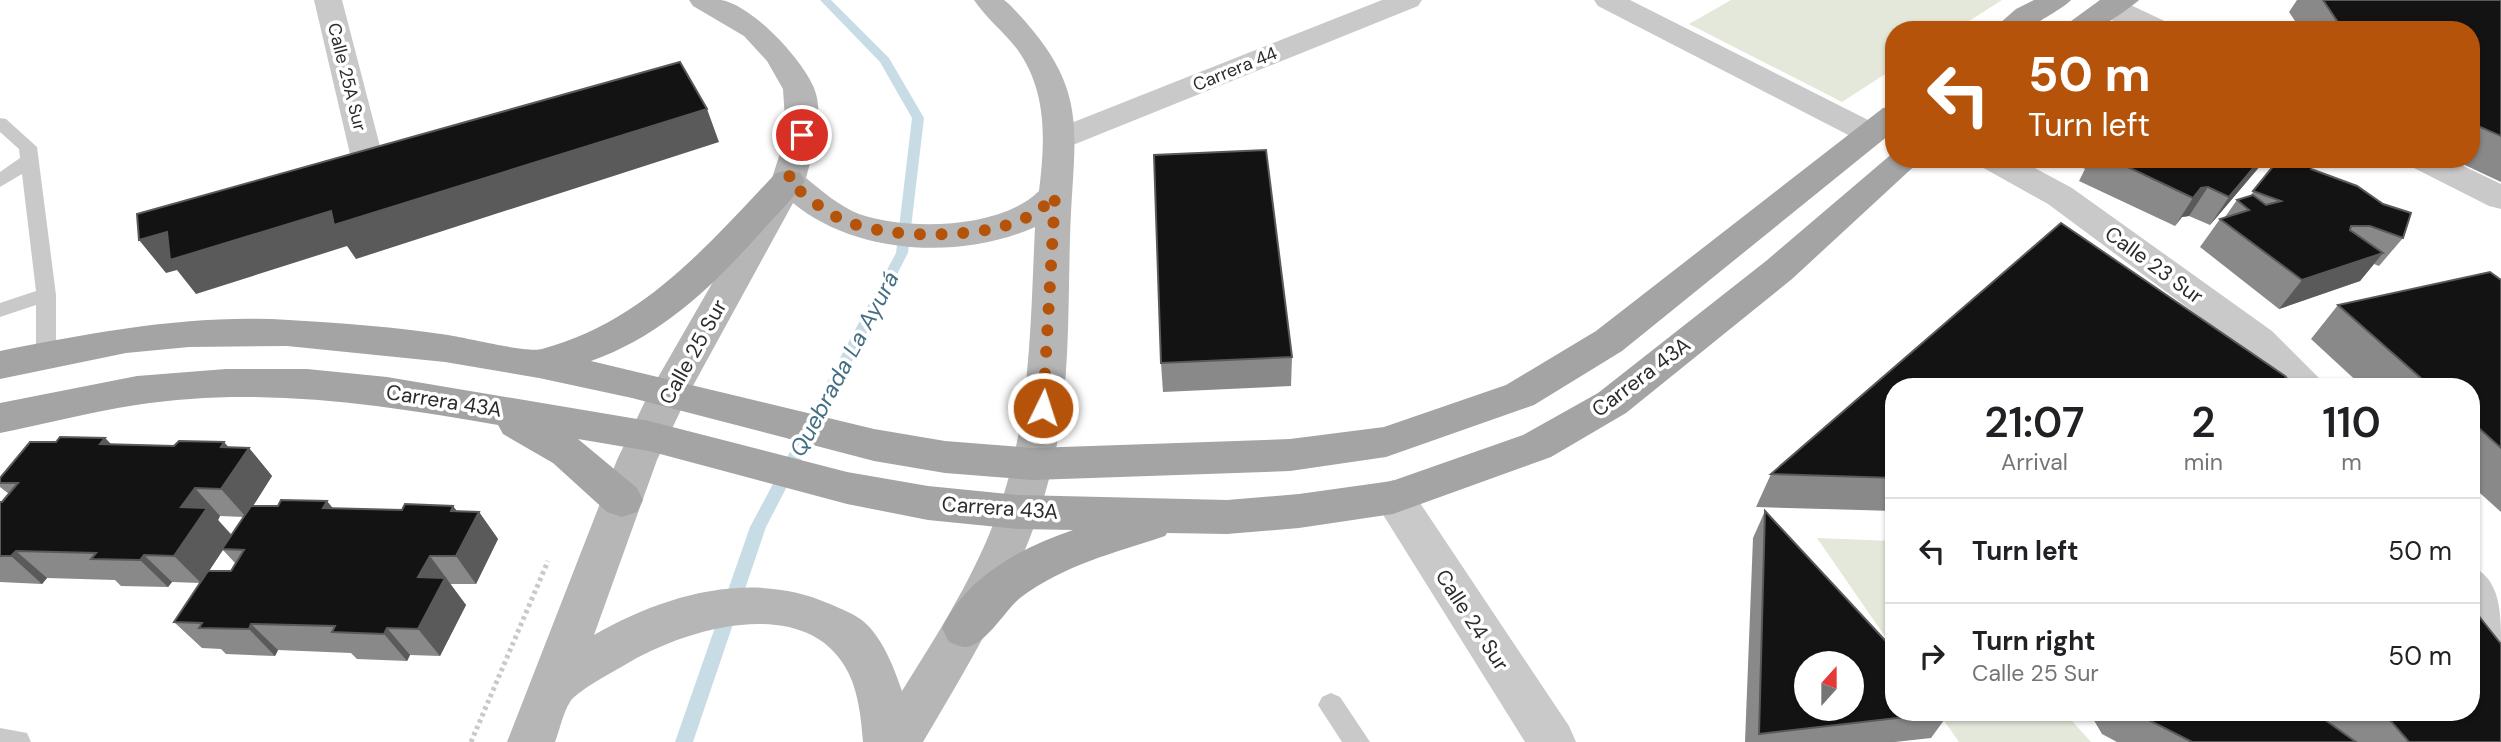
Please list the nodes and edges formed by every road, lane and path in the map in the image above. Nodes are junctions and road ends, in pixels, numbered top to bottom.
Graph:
1 (328, 0) edge
2 (703, 0) edge
3 (988, 0) edge
4 (1408, 0) edge
5 (1608, 0) edge
6 (2057, 0) edge
7 (2118, 3) edge
8 (2018, 21) edge
9 (2091, 21) edge
10 (2147, 21) edge
11 (0, 123) edge
12 (1881, 124) edge
13 (1062, 138) junction
14 (366, 154) edge
15 (29, 160) junction
16 (1896, 168) edge
17 (2009, 168) edge
18 (2440, 168) edge
19 (0, 181) edge
20 (788, 181) junction
21 (1055, 195) junction
22 (2501, 198) edge
23 (46, 295) junction
24 (0, 310) edge
25 (46, 354) junction
26 (539, 364) junction
27 (0, 365) edge
28 (2295, 378) edge
29 (669, 393) junction
30 (476, 406) junction
31 (0, 418) edge
32 (649, 436) junction
33 (1033, 464) junction
34 (1393, 497) junction
35 (622, 500) junction
36 (1019, 512) junction
37 (1178, 515) junction
38 (552, 552) dead end
39 (2480, 597) edge
40 (965, 628) junction
41 (2501, 628) edge
42 (551, 687) junction
43 (1331, 705) dead end
44 (0, 740) edge
45 (18, 742) edge
46 (471, 742) edge
47 (531, 742) edge
48 (887, 742) edge
49 (896, 742) edge
50 (1357, 742) edge
51 (1552, 742) edge

1 - 14 street, Calle 25A Sur
2 - 20 main road, Calle 25 Sur
3 - 13 main road
4 - 13 street, Carrera 44
5 - 12 street
6 - 8 main road
7 - 9 main road
7 - 10 street
11 - 15 lane
12 - 33 main road
13 - 21 main road
15 - 19 lane
15 - 23 lane
16 - 34 main road, Carrera 43A
17 - 28 street, Calle 23 Sur
18 - 22 street
20 - 21 main road
20 - 26 main road
20 - 29 main road, Calle 25 Sur
21 - 33 main road
23 - 24 lane
23 - 25 lane
25 - 26 main road
25 - 27 main road
26 - 29 main road
29 - 32 main road, Calle 25 Sur
29 - 33 main road
30 - 31 main road, Carrera 43A
30 - 32 main road, Carrera 43A
30 - 35 main road
32 - 35 main road, Calle 25 Sur
32 - 36 main road, Carrera 43A
33 - 36 main road
34 - 37 main road, Carrera 43A
34 - 51 street, Calle 24 Sur
35 - 42 main road, Calle 25 Sur
36 - 37 main road, Carrera 43A
36 - 40 main road
37 - 40 main road
38 - 46 path
39 - 41 street
40 - 49 main road
42 - 47 main road, Calle 25 Sur
42 - 48 main road
43 - 50 lane
44 - 45 lane

